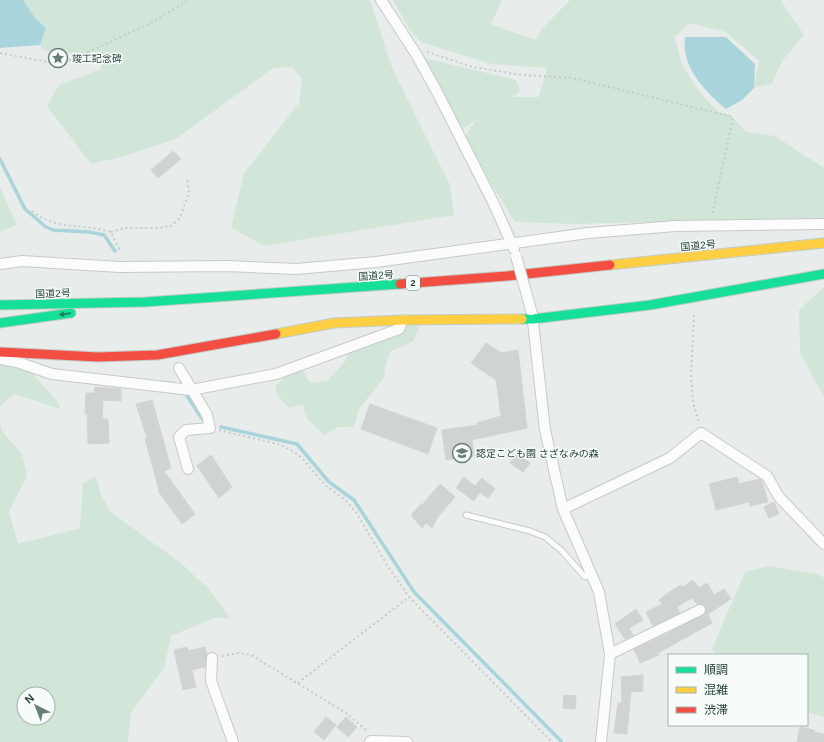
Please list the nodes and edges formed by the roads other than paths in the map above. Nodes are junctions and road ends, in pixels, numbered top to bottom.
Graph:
1 (381, 0) edge
2 (824, 224) edge
3 (824, 243) edge
4 (512, 244) junction
5 (0, 264) edge
6 (824, 274) edge
7 (0, 300) edge
8 (145, 302) junction
9 (74, 303) junction
10 (0, 305) edge
11 (532, 314) junction
12 (403, 320) junction
13 (0, 322) edge
14 (0, 352) edge
15 (0, 359) edge
16 (179, 368) dead end
17 (191, 390) junction
18 (188, 469) dead end
19 (563, 509) junction
20 (466, 516) dead end
21 (824, 544) edge
22 (591, 575) junction
23 (700, 610) dead end
24 (610, 654) junction
25 (212, 658) road end
26 (370, 741) edge
27 (234, 742) edge
28 (407, 742) edge
29 (601, 742) edge

1 - 4 street
2 - 4 street
3 - 8 main road, 国道2号 / 2
4 - 5 street
4 - 11 street, bridge
6 - 11 main road
7 - 9 main road
8 - 9 main road, 国道2号 / 2
8 -> 13 main road
9 - 10 main road, 国道2号 / 2
11 - 12 main road
11 - 19 street
12 - 14 main road
12 - 17 street
15 - 17 street
16 - 17 street
17 - 18 street
19 - 21 street
19 - 22 street
20 - 22 lane
22 - 24 street
23 - 24 street
24 - 29 street
25 - 27 street
26 - 28 street

